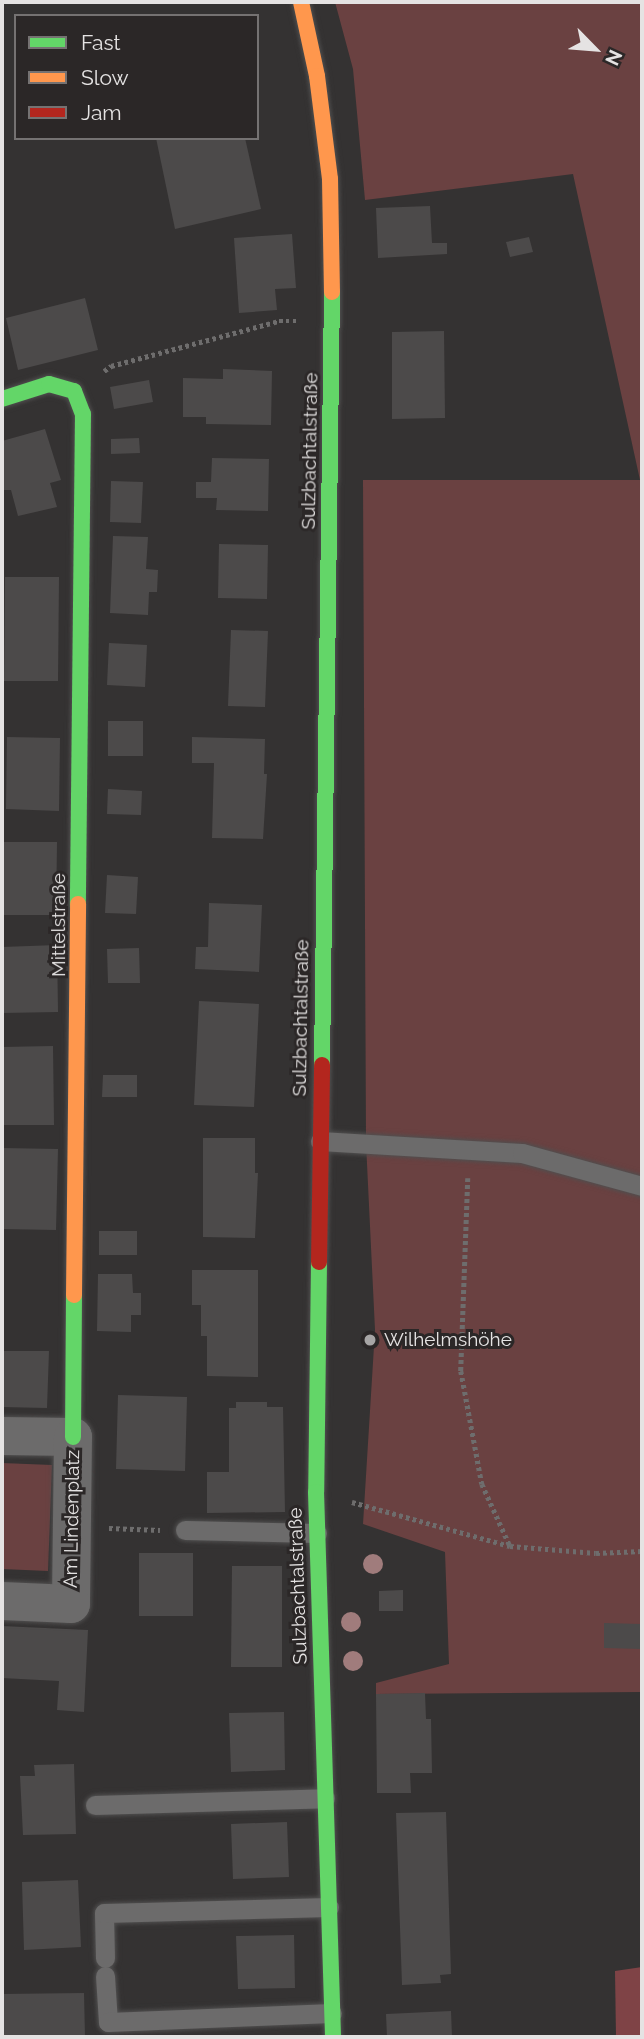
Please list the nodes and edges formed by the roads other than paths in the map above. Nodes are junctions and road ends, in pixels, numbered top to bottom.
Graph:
1 (301, 2) edge
2 (2, 399) edge
3 (320, 1141) junction
4 (642, 1186) edge
5 (2, 1436) edge
6 (74, 1437) junction
7 (185, 1531) road end
8 (317, 1533) junction
9 (2, 1601) edge
10 (325, 1798) junction
11 (96, 1805) dead end
12 (329, 1907) junction
13 (332, 2014) junction
14 (333, 2037) edge

1 - 3 main road, Sulzbachtalstraße
2 - 6 main road, Mittelstraße
3 - 4 lane
3 - 8 main road, Sulzbachtalstraße
5 - 6 street, Am Lindenplatz
6 - 9 street, Am Lindenplatz
7 - 8 lane
8 - 10 main road, Sulzbachtalstraße
10 - 11 lane
10 - 12 main road, Sulzbachtalstraße
12 - 13 main road, Sulzbachtalstraße
12 - 13 lane
13 - 14 main road, Sulzbachtalstraße

